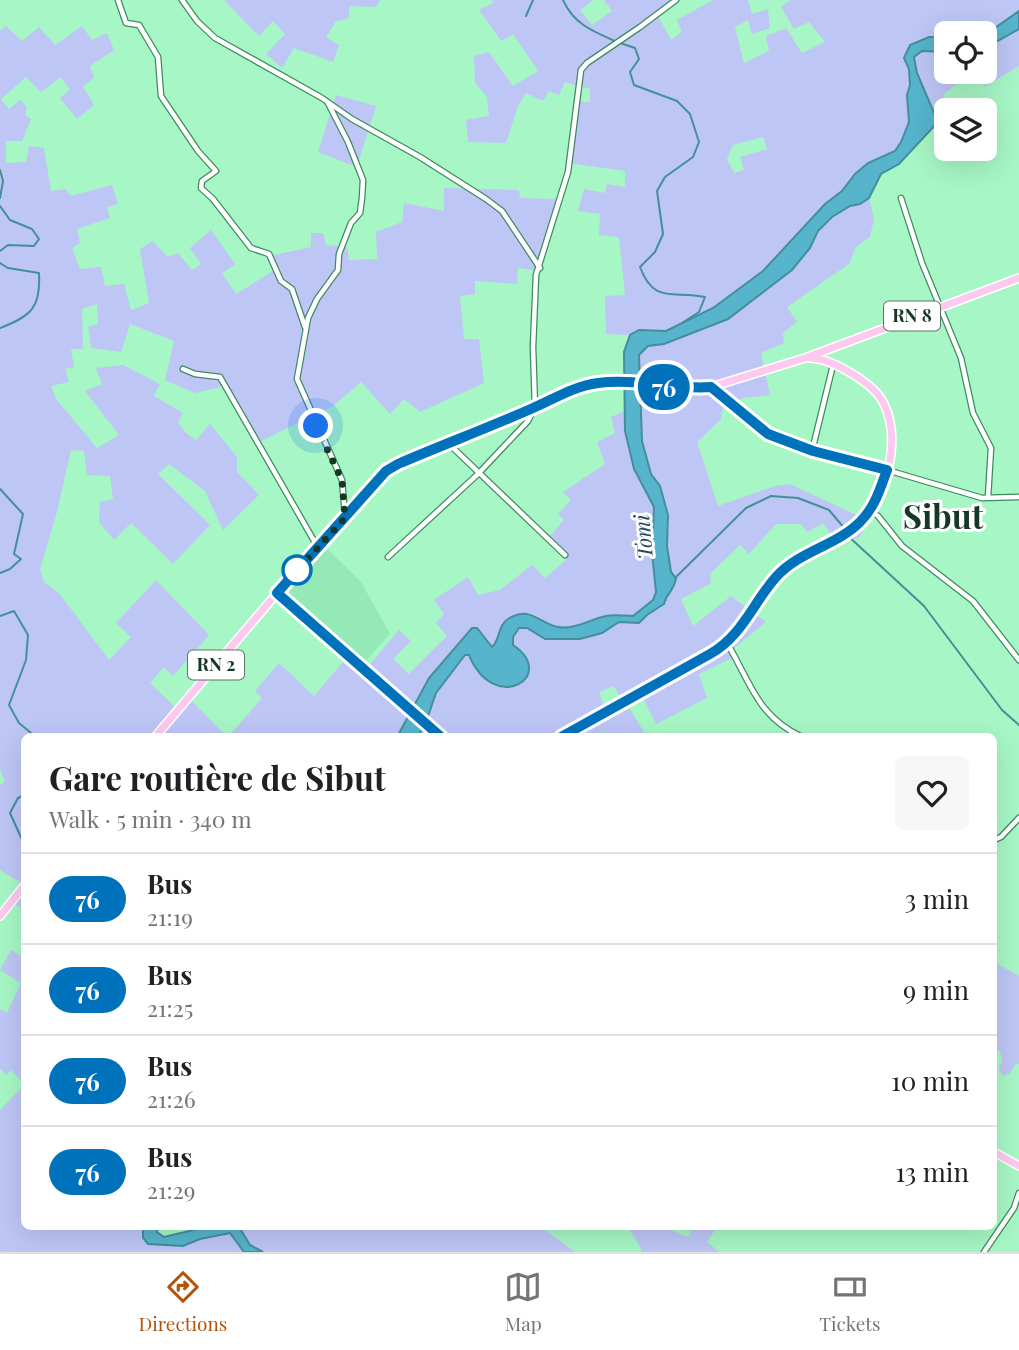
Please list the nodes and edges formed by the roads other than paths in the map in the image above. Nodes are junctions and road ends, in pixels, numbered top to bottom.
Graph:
1 (118, 0) edge
2 (182, 0) edge
3 (676, 0) edge
4 (327, 102) junction
5 (901, 198) dead end
6 (540, 268) junction
7 (1019, 278) edge
8 (939, 307) junction
9 (305, 342) junction
10 (805, 358) junction
11 (833, 365) junction
12 (183, 369) dead end
13 (711, 387) junction
14 (535, 407) junction
15 (449, 444) junction
16 (813, 451) junction
17 (887, 470) junction
18 (478, 474) junction
19 (988, 497) junction
20 (1019, 497) edge
21 (870, 510) junction
22 (345, 518) junction
23 (318, 547) junction
24 (565, 555) dead end
25 (388, 557) dead end
26 (277, 593) junction
27 (727, 642) junction
28 (1019, 660) edge
29 (158, 733) edge
30 (437, 733) edge
31 (568, 733) edge
32 (795, 733) edge
33 (1019, 818) edge
34 (997, 839) edge
35 (21, 890) edge
36 (0, 916) edge
37 (997, 1154) edge
38 (1019, 1166) edge
39 (1019, 1193) edge
40 (984, 1252) edge

1 - 9 street
2 - 4 street
3 - 6 street
4 - 6 street
4 - 9 street
5 - 8 street
6 - 14 street
7 - 8 main road, RN 8
8 - 10 main road, RN 8
8 - 19 street
9 - 22 street
10 - 11 main road
10 - 13 main road, RN 2
11 - 16 street
11 - 17 main road
12 - 23 street
13 - 14 main road, RN 2
13 - 16 street
14 - 15 main road, RN 2
14 - 18 street
15 - 18 street
15 - 22 main road, RN 2
16 - 17 street
17 - 19 street
17 - 21 main road
18 - 24 street
18 - 25 street
19 - 20 street
21 - 27 main road
21 - 28 street
22 - 23 main road, RN 2
23 - 26 main road, RN 2
26 - 29 main road, RN 2
26 - 30 main road
27 - 31 main road
27 - 32 street
33 - 34 street
35 - 36 main road
37 - 38 main road
39 - 40 street

